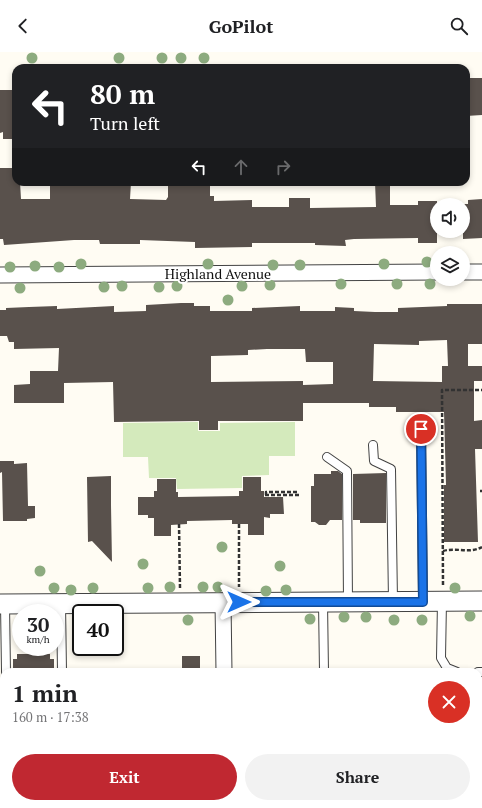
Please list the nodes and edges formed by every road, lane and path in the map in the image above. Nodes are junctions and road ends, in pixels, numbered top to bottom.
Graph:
1 (430, 272) edge
2 (470, 272) edge
3 (482, 272) edge
4 (0, 275) edge
5 (482, 390) edge
6 (421, 429) dead end
7 (373, 445) dead end
8 (327, 457) dead end
9 (299, 493) dead end
10 (265, 495) dead end
11 (180, 524) dead end
12 (239, 524) dead end
13 (482, 547) edge
14 (443, 551) junction
15 (239, 590) dead end
16 (180, 592) dead end
17 (442, 596) junction
18 (482, 601) edge
19 (223, 602) junction
20 (322, 602) junction
21 (348, 602) junction
22 (393, 602) junction
23 (423, 602) junction
24 (61, 603) junction
25 (3, 604) edge
26 (6, 668) edge
27 (62, 668) edge
28 (224, 668) edge
29 (324, 668) edge
30 (447, 668) edge

1 - 4 street, Highland Avenue
2 - 3 street
5 - 14 path
6 - 23 lane
7 - 22 lane
8 - 21 lane
9 - 10 path
11 - 16 path
12 - 15 path
13 - 14 path
14 - 17 path
17 - 18 street
17 - 23 street
17 - 30 lane
19 - 20 street
19 - 24 street
19 - 28 street
20 - 21 street
20 - 29 lane
21 - 22 street
22 - 23 street
24 - 25 street
24 - 27 lane
25 - 26 lane

